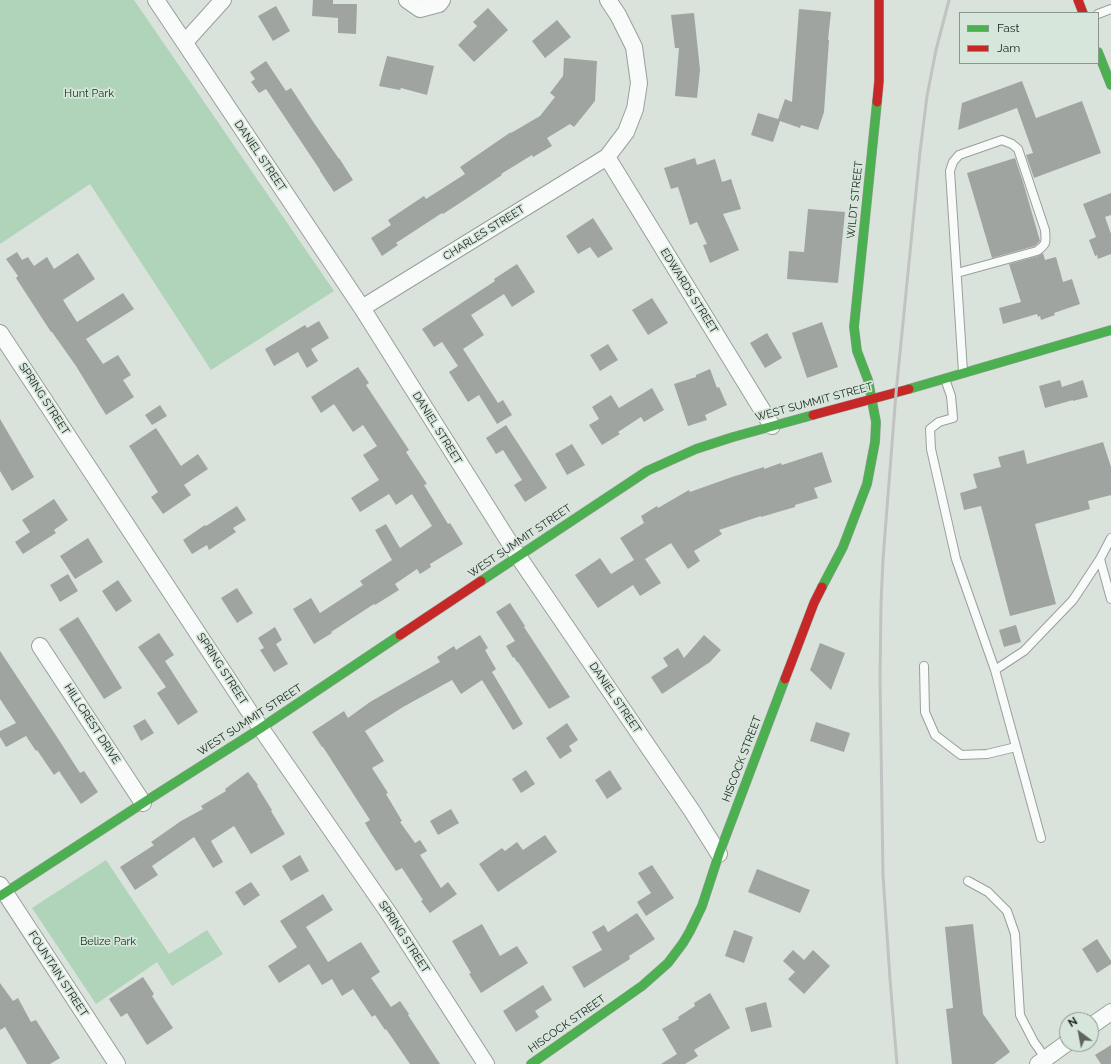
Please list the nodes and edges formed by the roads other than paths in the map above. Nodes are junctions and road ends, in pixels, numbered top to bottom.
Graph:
1 (156, 0) edge
2 (223, 0) edge
3 (407, 0) edge
4 (442, 0) edge
5 (608, 0) edge
6 (879, 0) edge
7 (1078, 0) edge
8 (1111, 9) edge
9 (1083, 12) edge
10 (1099, 14) edge
11 (184, 42) junction
12 (1099, 55) edge
13 (1111, 85) edge
14 (607, 157) junction
15 (957, 273) junction
16 (362, 308) junction
17 (1111, 330) edge
18 (0, 333) edge
19 (964, 373) junction
20 (945, 378) junction
21 (872, 399) junction
22 (772, 426) junction
23 (1111, 538) edge
24 (518, 556) junction
25 (1100, 559) junction
26 (1111, 599) edge
27 (40, 646) dead end
28 (924, 666) dead end
29 (995, 670) junction
30 (261, 728) junction
31 (1016, 747) junction
32 (143, 803) junction
33 (1041, 838) dead end
34 (719, 854) junction
35 (968, 881) dead end
36 (2, 891) edge
37 (1111, 1012) edge
38 (1099, 1020) edge
39 (1059, 1049) edge
40 (1042, 1061) edge
41 (117, 1064) edge
42 (486, 1064) edge
43 (531, 1064) edge

1 - 11 street, DANIEL STREET
2 - 11 street
3 - 4 street
5 - 14 street
6 - 21 street, WILDT STREET
7 - 9 street
8 - 10 lane
11 - 16 street, DANIEL STREET
12 - 13 street
14 - 16 street, CHARLES STREET
14 - 22 street, EDWARDS STREET
15 - 15 lane
15 - 19 lane
16 - 24 street, DANIEL STREET
17 - 19 street, WEST SUMMIT STREET
18 - 30 street, SPRING STREET
19 - 20 street, WEST SUMMIT STREET
20 - 21 street, WEST SUMMIT STREET
20 - 29 lane
21 - 22 street, WEST SUMMIT STREET
21 - 34 street, HISCOCK STREET
22 - 24 street, WEST SUMMIT STREET
23 - 25 lane
24 - 30 street, WEST SUMMIT STREET
24 - 34 street, DANIEL STREET
25 - 26 lane
25 - 29 lane
27 - 32 street, HILLCREST DRIVE
28 - 31 lane
29 - 31 lane
30 - 32 street, WEST SUMMIT STREET
30 - 42 street, SPRING STREET
31 - 33 lane
32 - 36 street, WEST SUMMIT STREET
34 - 43 street, HISCOCK STREET
35 - 40 lane
36 - 41 street, FOUNTAIN STREET
37 - 38 street
39 - 40 street

